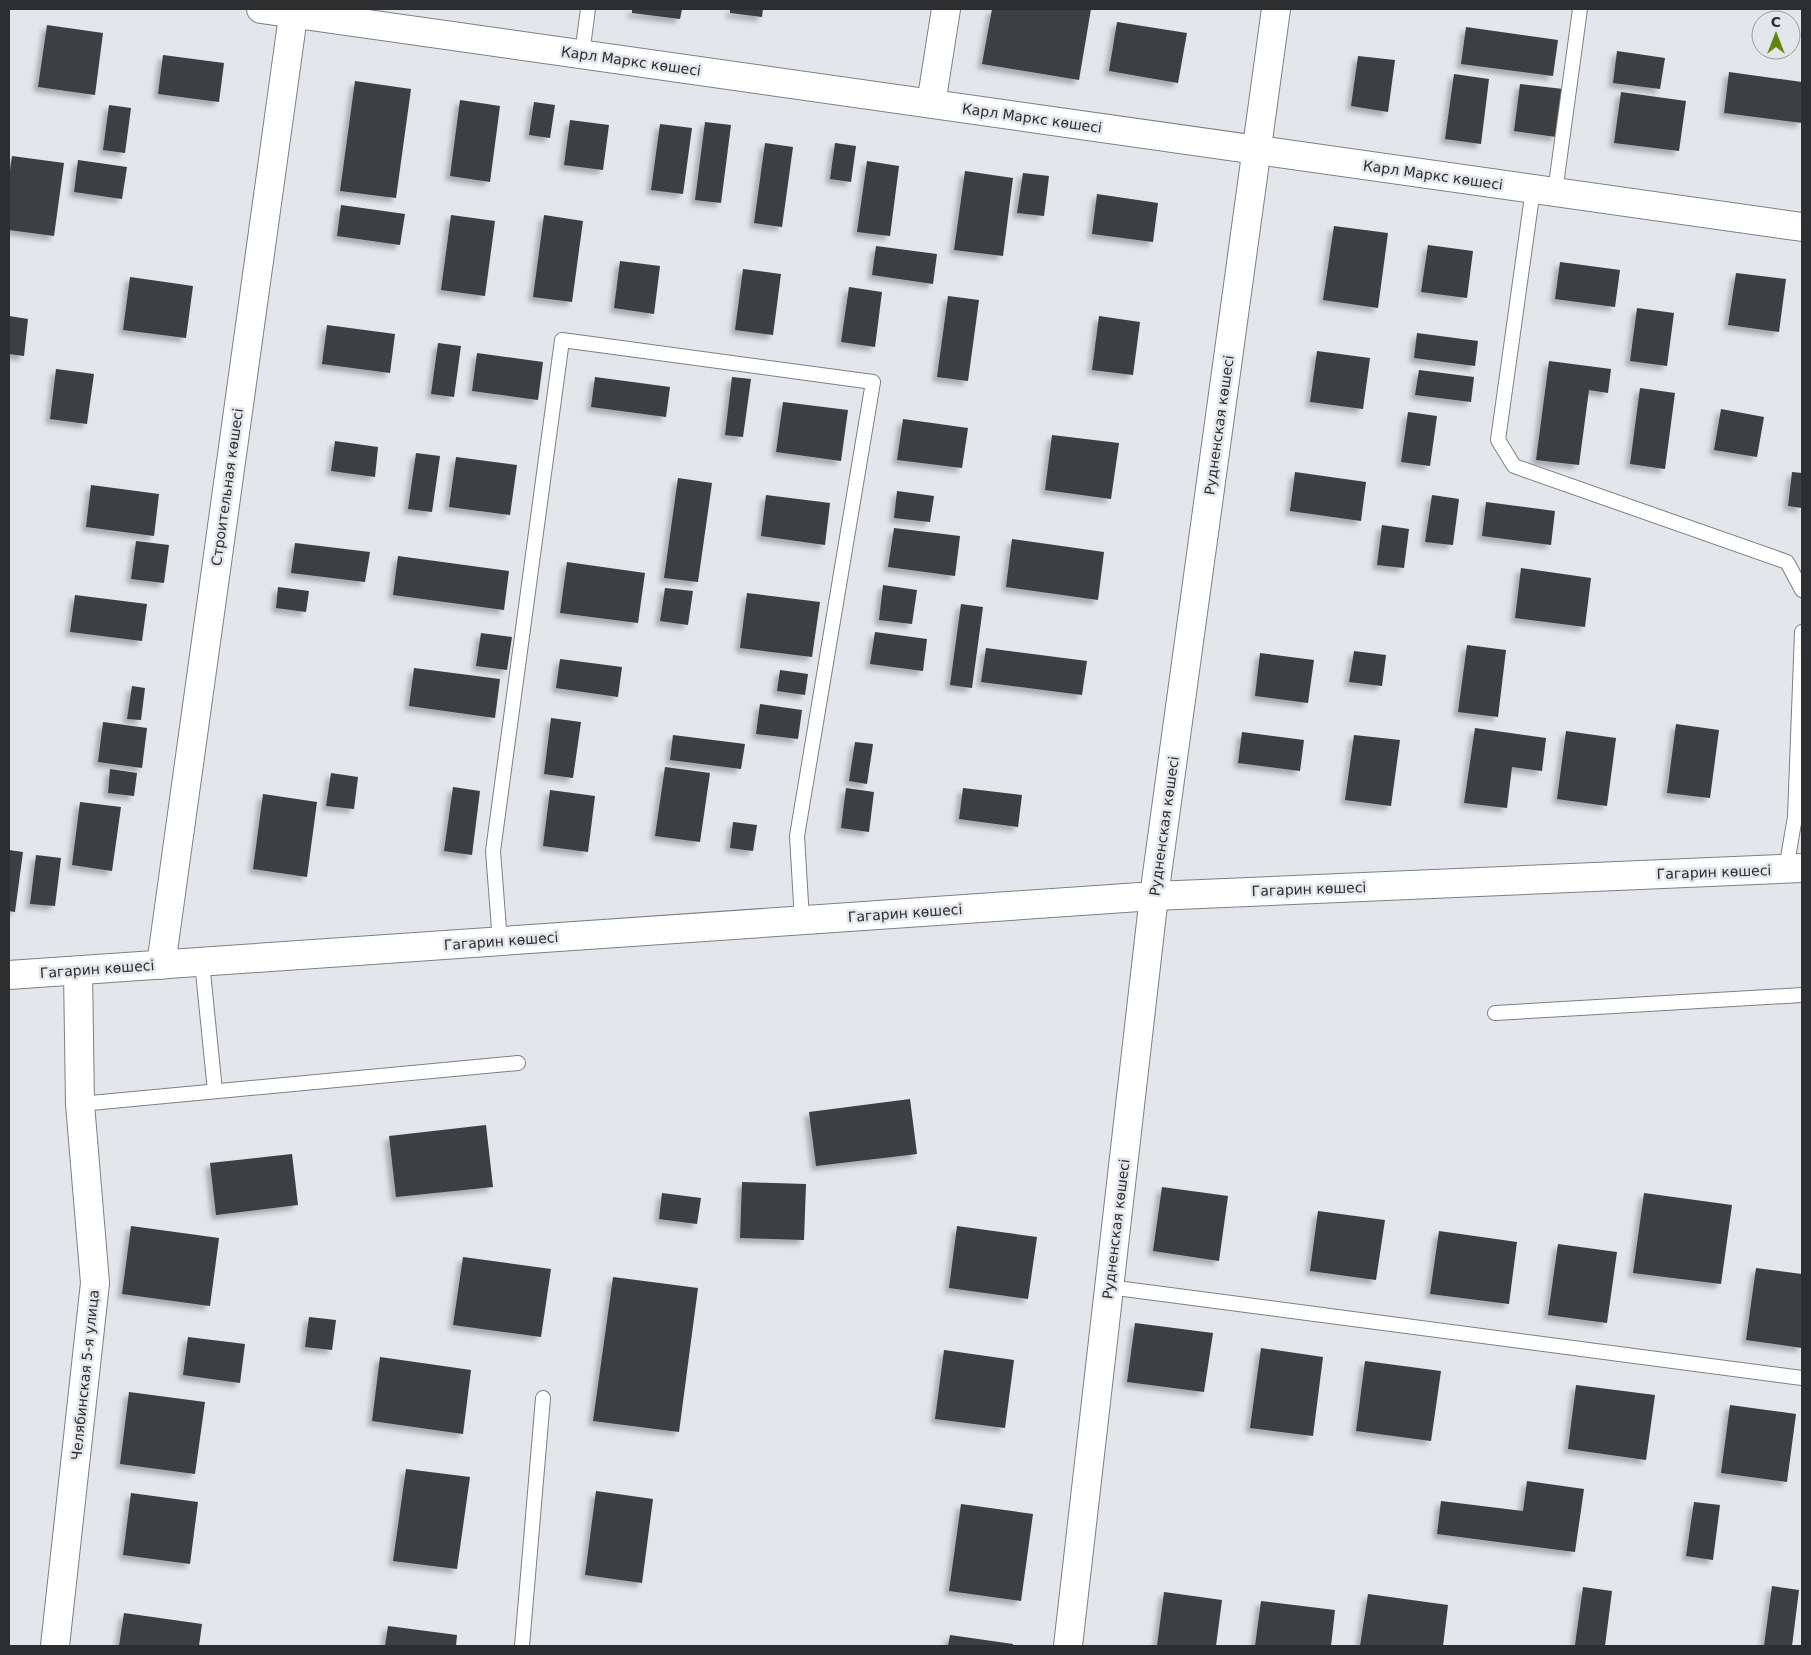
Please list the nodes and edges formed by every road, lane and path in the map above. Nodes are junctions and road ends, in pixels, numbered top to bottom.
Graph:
1 (261, 9) edge
2 (588, 9) edge
3 (946, 9) edge
4 (1276, 9) edge
5 (1580, 9) edge
6 (294, 11) edge
7 (582, 54) junction
8 (931, 104) junction
9 (1257, 150) junction
10 (1544, 191) junction
11 (1802, 227) edge
12 (1802, 590) edge
13 (1802, 632) edge
14 (1794, 868) edge
15 (1154, 896) junction
16 (802, 920) junction
17 (500, 942) junction
18 (202, 962) junction
19 (161, 965) junction
20 (78, 971) junction
21 (9, 975) edge
22 (1802, 995) edge
23 (1495, 1013) dead end
24 (518, 1063) dead end
25 (215, 1091) junction
26 (80, 1104) junction
27 (1109, 1287) junction
28 (1802, 1378) edge
29 (543, 1398) dead end
30 (55, 1646) edge
31 (522, 1646) edge
32 (1068, 1646) edge

1 - 6 street, Карл Маркс көшесі
2 - 7 lane
3 - 8 street
4 - 9 street, Рудненская көшесі
5 - 10 lane
6 - 7 street, Карл Маркс көшесі
6 - 19 street, Строительная көшесі
7 - 8 street, Карл Маркс көшесі
8 - 9 street, Карл Маркс көшесі
9 - 10 street, Карл Маркс көшесі
9 - 15 street, Рудненская көшесі
10 - 11 street, Карл Маркс көшесі
10 - 12 lane
13 - 14 lane
14 - 15 street, Гагарин көшесі
15 - 16 street, Гагарин көшесі
15 - 27 street, Рудненская көшесі
16 - 17 street, Гагарин көшесі
16 - 17 lane
17 - 18 street, Гагарин көшесі
18 - 19 street, Гагарин көшесі
18 - 25 lane
19 - 20 street, Гагарин көшесі
20 - 21 street, Гагарин көшесі
20 - 26 street, Челябинская 5-я улица
22 - 23 lane
24 - 25 lane
25 - 26 lane
26 - 30 street, Челябинская 5-я улица
27 - 28 lane
27 - 32 street, Рудненская көшесі
29 - 31 lane

